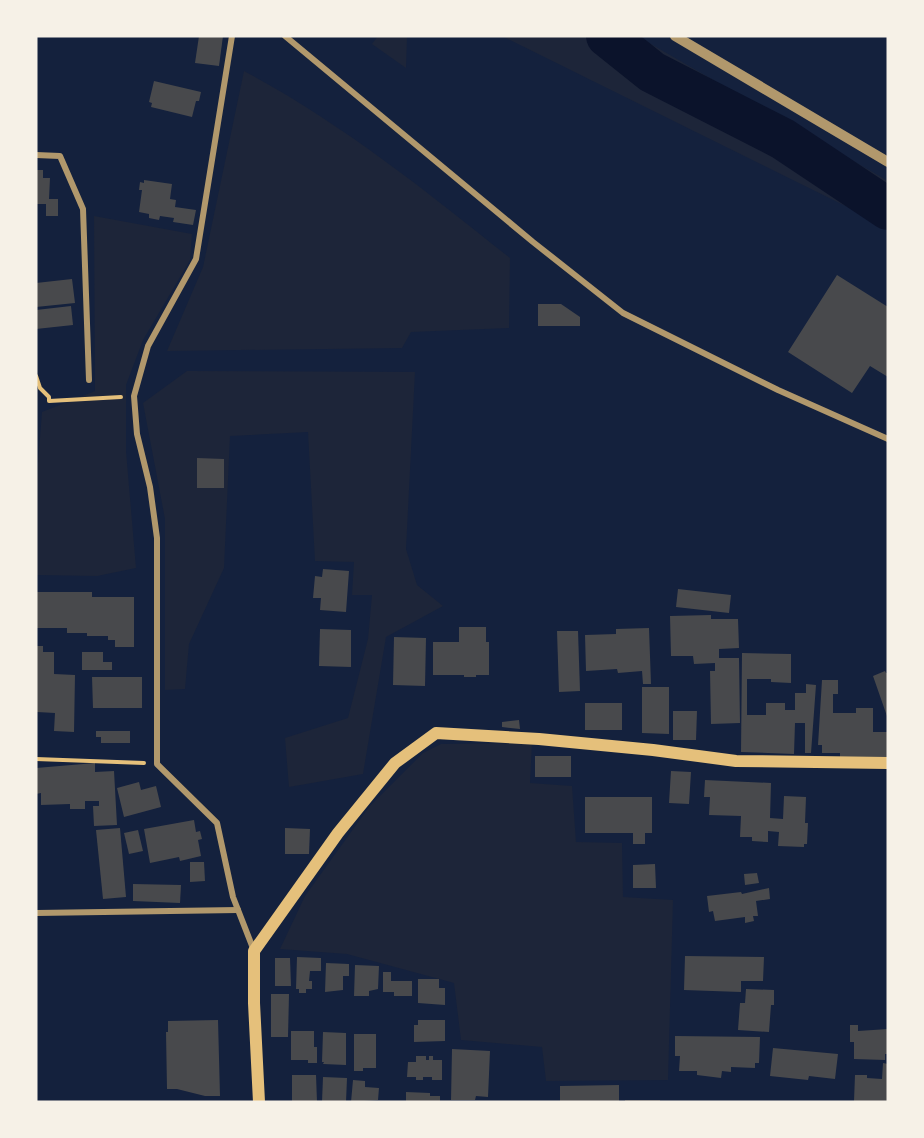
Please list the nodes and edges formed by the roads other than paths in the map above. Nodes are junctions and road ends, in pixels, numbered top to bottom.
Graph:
1 (232, 36) edge
2 (285, 36) edge
3 (675, 36) edge
4 (36, 155) edge
5 (888, 162) edge
6 (89, 380) dead end
7 (888, 439) edge
8 (888, 763) edge
9 (238, 910) junction
10 (36, 913) edge
11 (254, 951) junction
12 (259, 1102) edge

1 - 9 street
2 - 7 street
3 - 5 street
4 - 6 street
8 - 11 main road
9 - 10 street
9 - 11 street
11 - 12 main road

